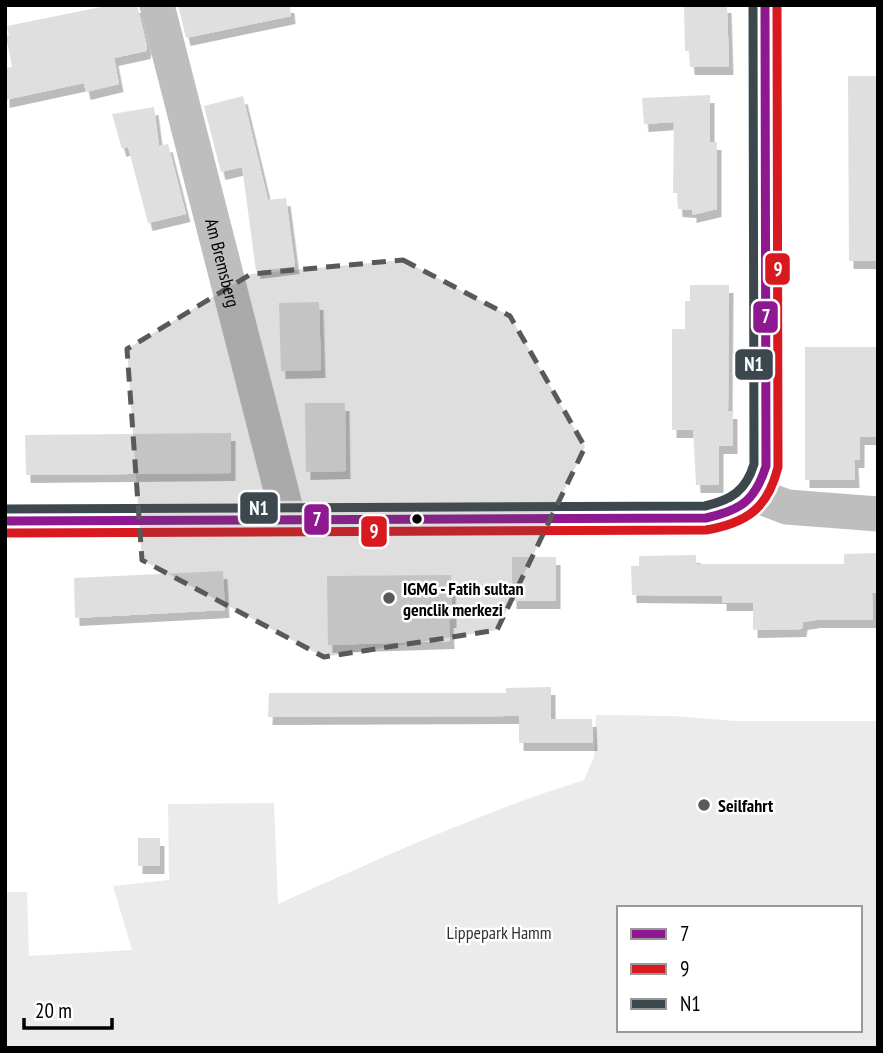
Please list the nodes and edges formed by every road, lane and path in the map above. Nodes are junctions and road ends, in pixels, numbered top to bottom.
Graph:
1 (157, 5) edge
2 (765, 5) edge
3 (755, 495) junction
4 (878, 514) edge
5 (5, 521) edge
6 (289, 521) junction

1 - 6 street, Am Bremsberg
2 - 3 street
3 - 4 street
3 - 6 street
5 - 6 street

